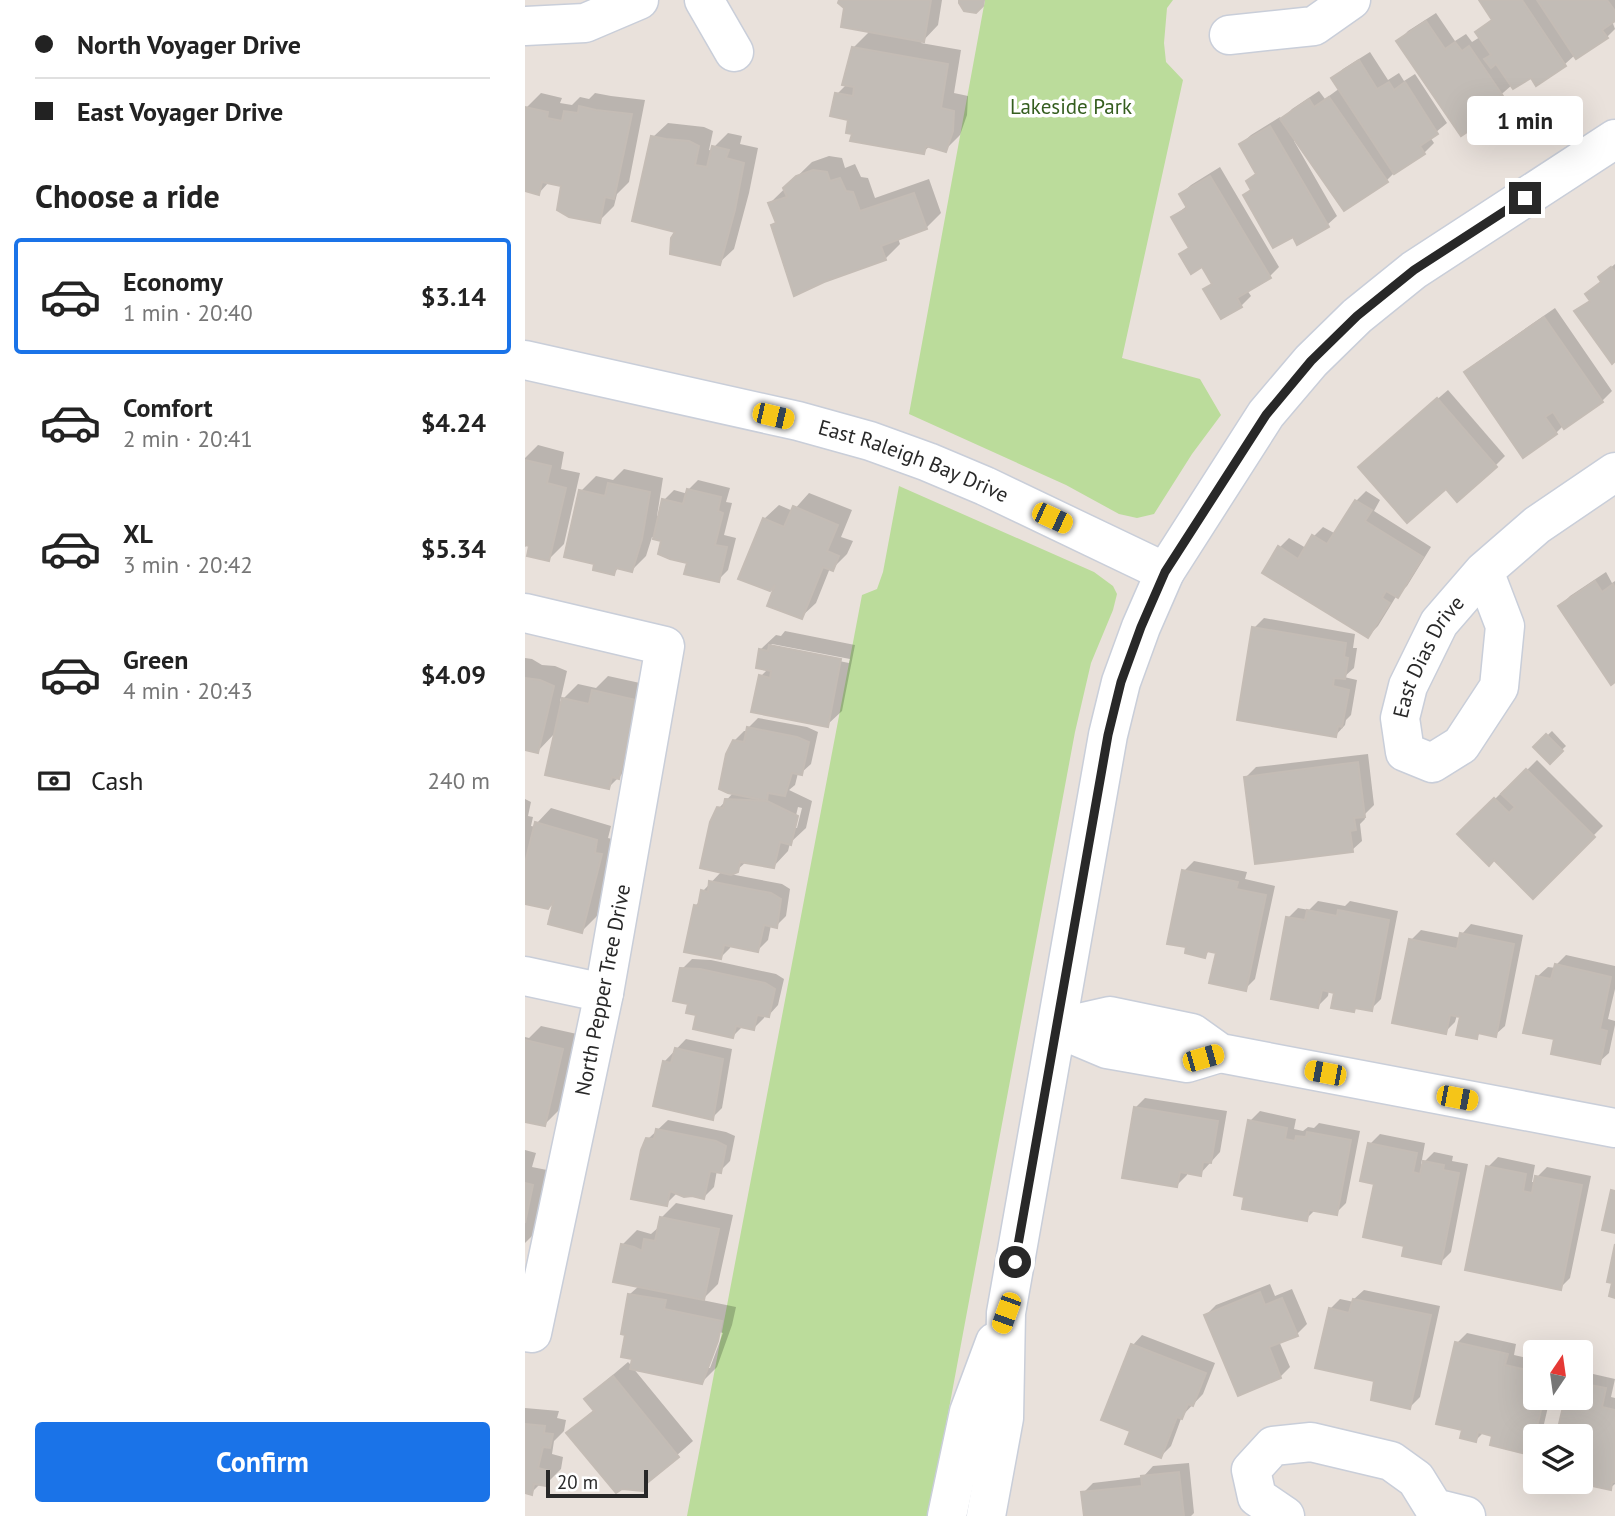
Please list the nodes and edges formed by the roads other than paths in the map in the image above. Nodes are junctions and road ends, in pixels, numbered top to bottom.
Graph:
1 (639, 0) edge
2 (704, 0) edge
3 (1351, 0) edge
4 (525, 26) edge
5 (1229, 35) dead end
6 (734, 52) dead end
7 (1615, 139) edge
8 (525, 360) edge
9 (1612, 481) edge
10 (1484, 571) dead end
11 (1165, 572) junction
12 (525, 613) edge
13 (525, 976) edge
14 (604, 993) junction
15 (1057, 1028) junction
16 (1615, 1128) edge
17 (1006, 1313) junction
18 (528, 1332) edge
19 (1442, 1513) edge
20 (947, 1516) edge
21 (986, 1516) edge
22 (1285, 1516) edge

1 - 4 street
2 - 6 street
3 - 5 street
7 - 11 street
8 - 11 street, East Raleigh Bay Drive
9 - 10 street
11 - 15 street
12 - 14 street, North Pepper Tree Drive
13 - 14 street
14 - 18 street, North Pepper Tree Drive
15 - 16 street
15 - 17 street
17 - 20 street
17 - 21 street
19 - 22 street

